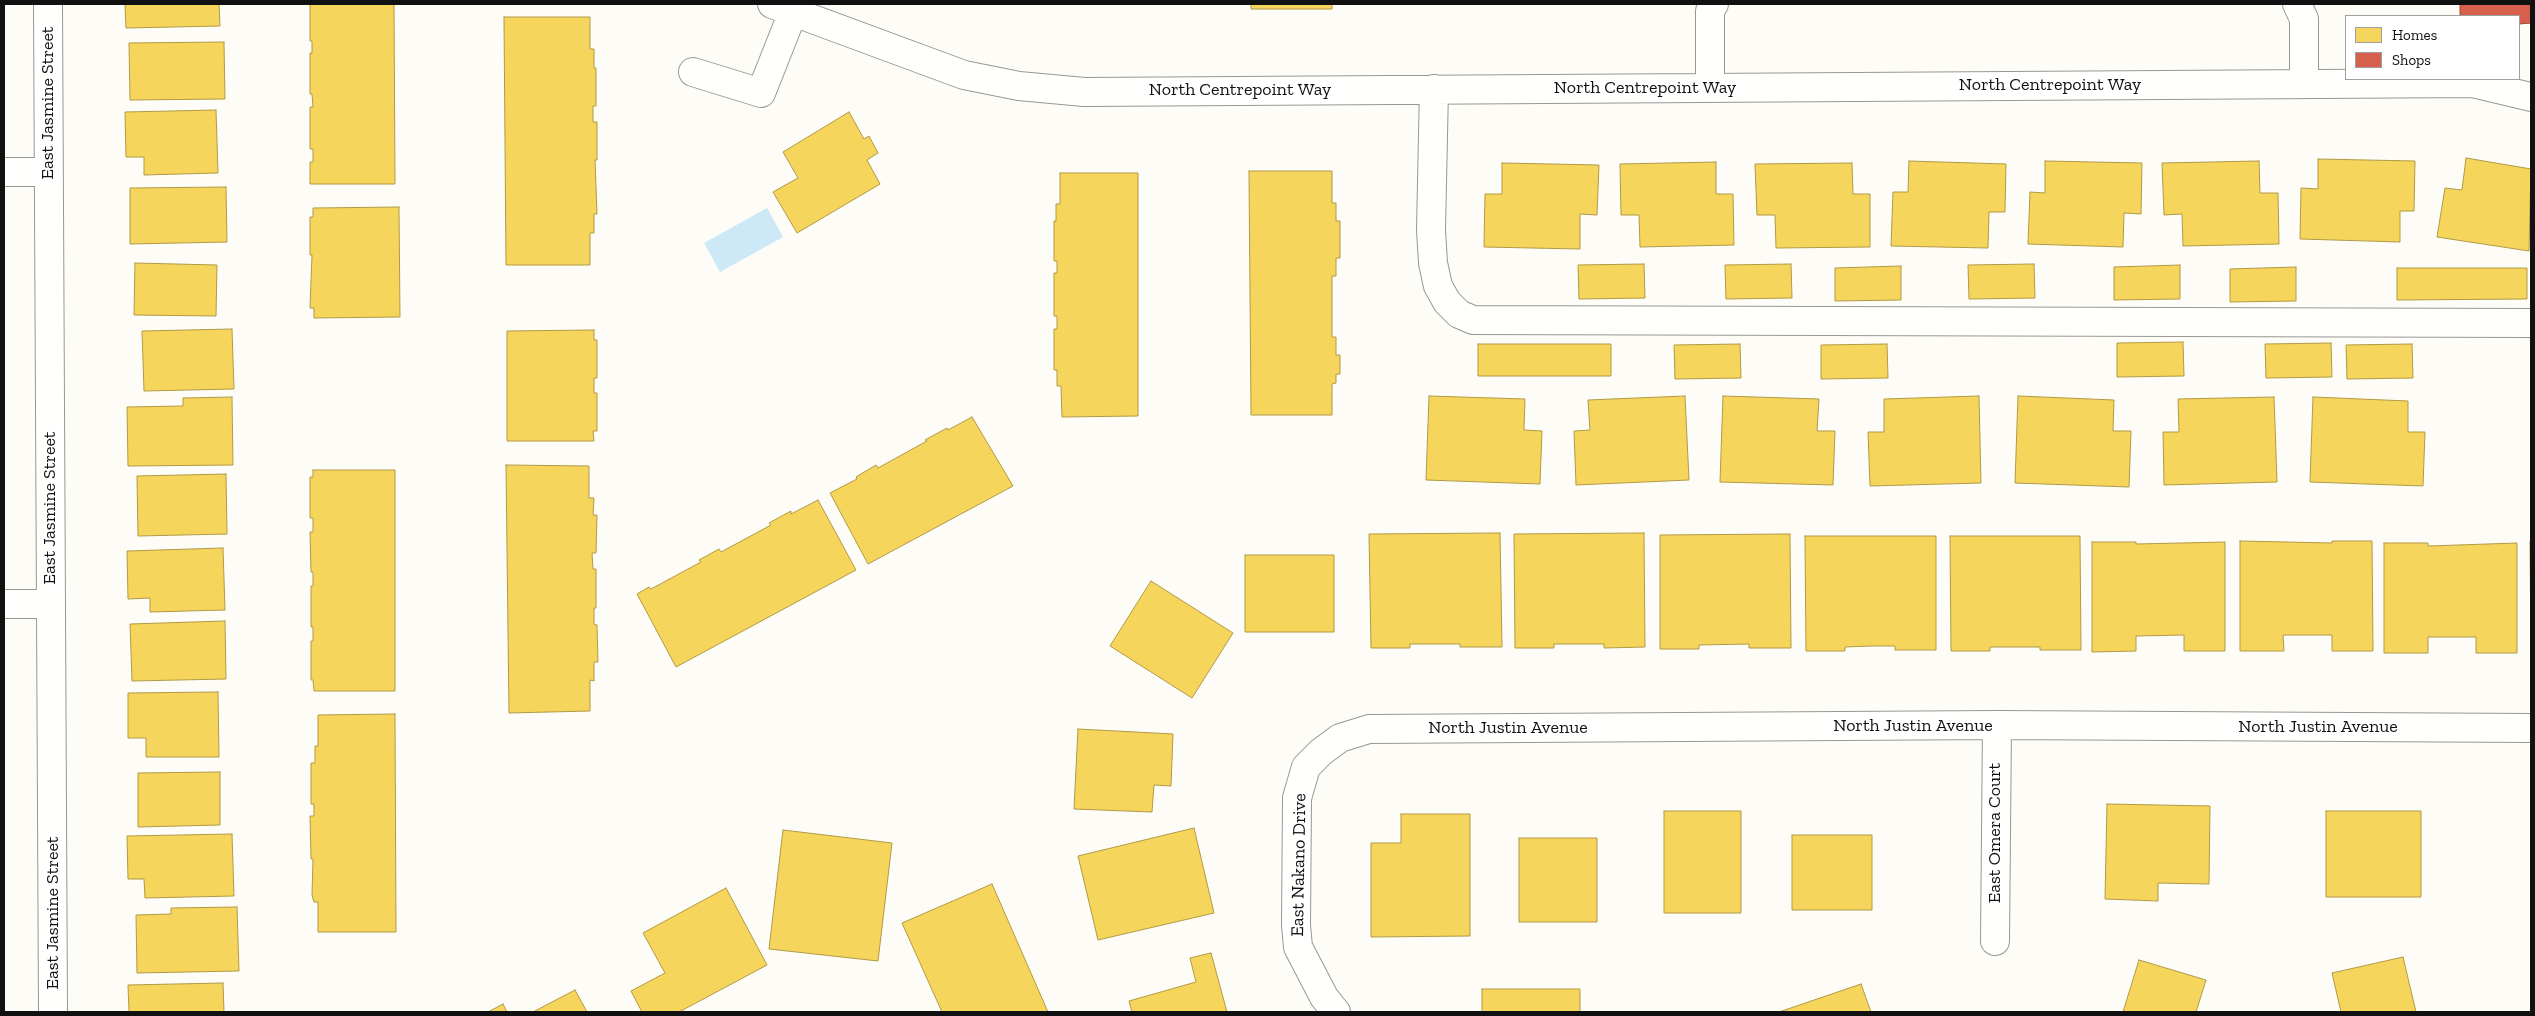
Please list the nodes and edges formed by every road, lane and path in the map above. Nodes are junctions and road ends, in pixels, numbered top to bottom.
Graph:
1 (48, 4) edge
2 (1714, 4) edge
3 (2297, 4) edge
4 (782, 8) edge
5 (693, 72) dead end
6 (2304, 84) junction
7 (1710, 87) junction
8 (1434, 89) junction
9 (2531, 97) edge
10 (4, 172) edge
11 (48, 172) junction
12 (2531, 323) edge
13 (4, 604) edge
14 (50, 604) junction
15 (1997, 725) junction
16 (2531, 728) edge
17 (1306, 767) joint
18 (1995, 941) dead end
19 (53, 1012) edge
20 (1336, 1012) edge

1 - 11 street, East Jasmine Street
2 - 7 street
3 - 6 street
4 - 5 street
4 - 8 street, North Centrepoint Way
6 - 7 street, North Centrepoint Way
6 - 9 street, North Centrepoint Way
7 - 8 street, North Centrepoint Way
8 - 12 street
10 - 11 street
11 - 14 street, East Jasmine Street
13 - 14 street
14 - 19 street, East Jasmine Street
15 - 16 street, North Justin Avenue
15 - 17 street, North Justin Avenue
15 - 18 street, East Omera Court
17 - 20 street, East Nakano Drive

